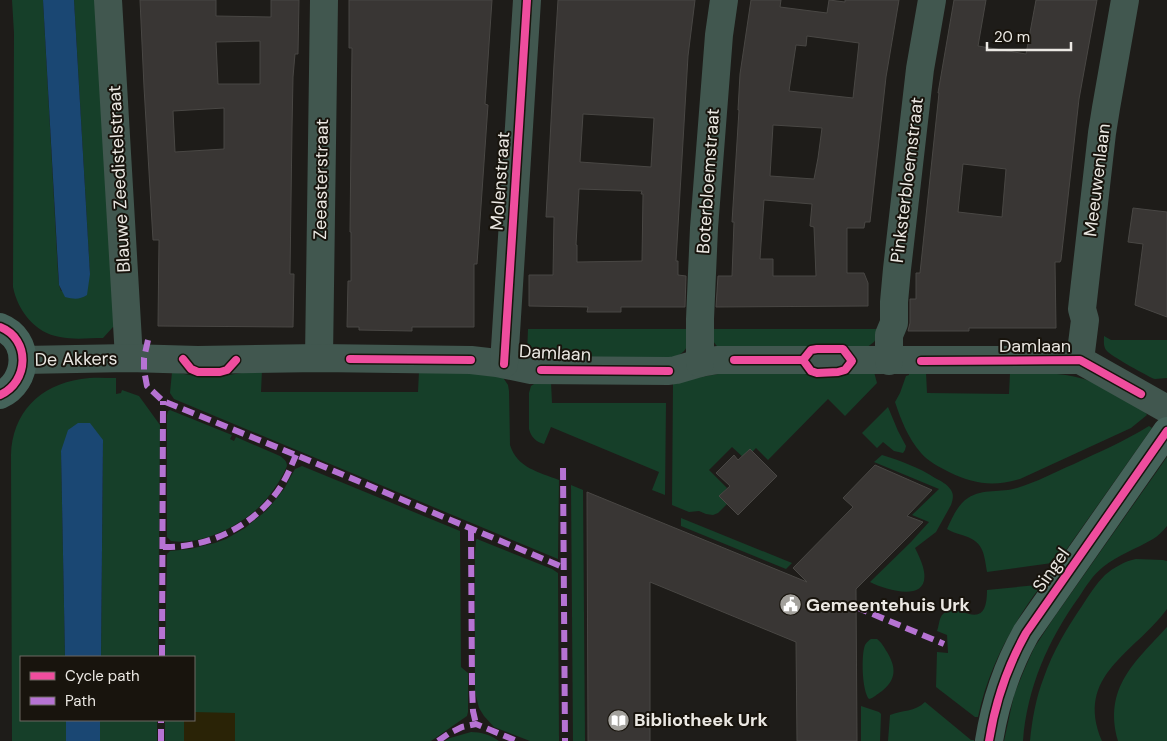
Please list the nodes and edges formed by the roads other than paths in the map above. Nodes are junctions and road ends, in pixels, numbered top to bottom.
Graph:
1 (108, 0) edge
2 (324, 0) edge
3 (527, 0) edge
4 (724, 0) edge
5 (932, 0) edge
6 (1125, 0) edge
7 (0, 327) edge
8 (129, 358) junction
9 (319, 358) junction
10 (23, 360) junction
11 (1080, 360) junction
12 (889, 361) junction
13 (700, 363) junction
14 (504, 364) junction
15 (0, 395) edge
16 (1167, 410) edge
17 (1167, 431) edge
18 (989, 741) edge

1 - 8 street, Blauwe Zeedistelstraat
2 - 9 street, Zeeasterstraat
3 - 14 street, Molenstraat
4 - 13 street, Boterbloemstraat
5 - 12 street, Pinksterbloemstraat
6 - 11 street, Meeuwenlaan
7 - 10 main road
8 - 9 street, Damlaan
8 - 10 street, De Akkers
9 - 14 street, Damlaan
10 - 15 main road
11 - 12 street, Damlaan
11 - 16 street, Damlaan
12 - 13 street, Damlaan
13 - 14 street, Damlaan
17 - 18 main road, Singel

